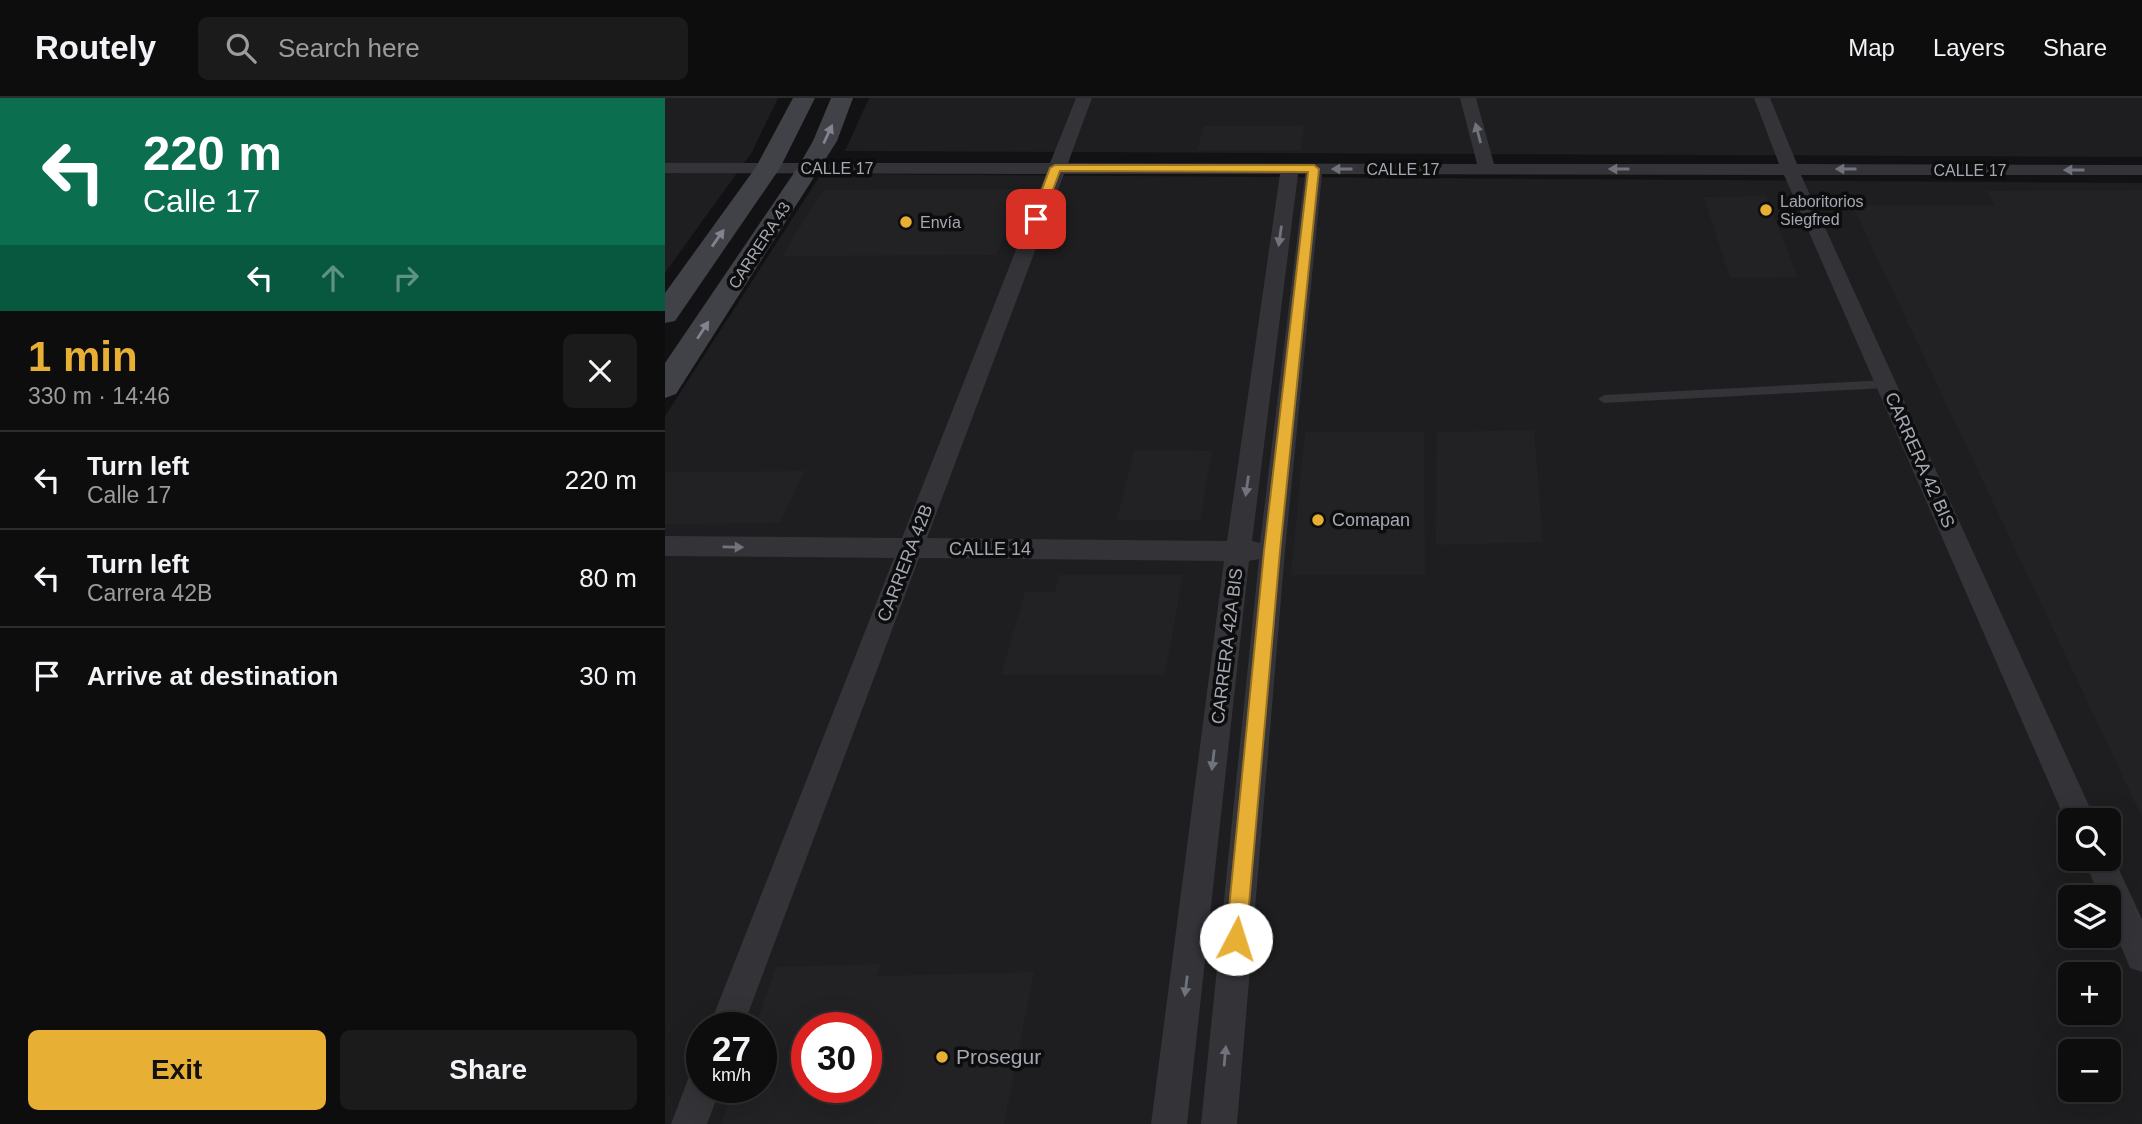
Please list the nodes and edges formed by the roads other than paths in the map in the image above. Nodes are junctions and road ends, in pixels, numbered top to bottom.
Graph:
1 (804, 98) edge
2 (842, 98) edge
3 (1084, 98) edge
4 (1468, 98) edge
5 (1762, 98) edge
6 (810, 167) junction
7 (665, 168) edge
8 (768, 168) junction
9 (1055, 168) junction
10 (1302, 168) junction
11 (1487, 169) junction
12 (1790, 169) junction
13 (2142, 170) edge
14 (665, 314) edge
15 (1293, 362) junction
16 (1263, 363) junction
17 (1887, 384) junction
18 (665, 387) edge
19 (1604, 399) dead end
20 (1285, 435) junction
21 (1254, 436) junction
22 (665, 546) edge
23 (911, 548) junction
24 (1238, 551) junction
25 (1272, 551) junction
26 (2075, 808) edge
27 (2104, 871) edge
28 (2142, 956) edge
29 (732, 1012) edge
30 (697, 1103) edge
31 (689, 1124) edge
32 (1169, 1124) edge
33 (1219, 1124) edge

1 - 8 street, CARRERA 43
6 -> 2 street, CARRERA 43
3 - 9 street, CARRERA 42B
11 -> 4 street
5 - 12 street, CARRERA 42 BIS
6 - 8 street, CALLE 17
6 - 9 street, CALLE 17
18 -> 6 street, CARRERA 43
7 - 8 street, CALLE 17
14 -> 8 street, CARRERA 43
9 - 10 street, CALLE 17
9 - 23 street, CARRERA 42B
11 -> 10 street, CALLE 17
10 - 15 street, CARRERA 42A BIS
10 -> 16 street, CARRERA 42A BIS
12 -> 11 street, CALLE 17
13 -> 12 street, CALLE 17
12 - 17 street, CARRERA 42 BIS
15 - 16 street
15 - 20 street, CARRERA 42A BIS
16 - 21 street, CARRERA 42A BIS
17 - 19 lane
17 - 26 street, CARRERA 42 BIS
20 - 21 street
20 - 25 street, CARRERA 42A BIS
21 -> 24 street, CARRERA 42A BIS
22 -> 23 street, CALLE 14
23 - 24 street, CALLE 14
23 - 29 street, CARRERA 42B
24 - 25 street, CALLE 14
24 -> 32 street, CARRERA 42A BIS
33 -> 25 street, CARRERA 42A BIS
27 - 28 street
30 - 31 street

